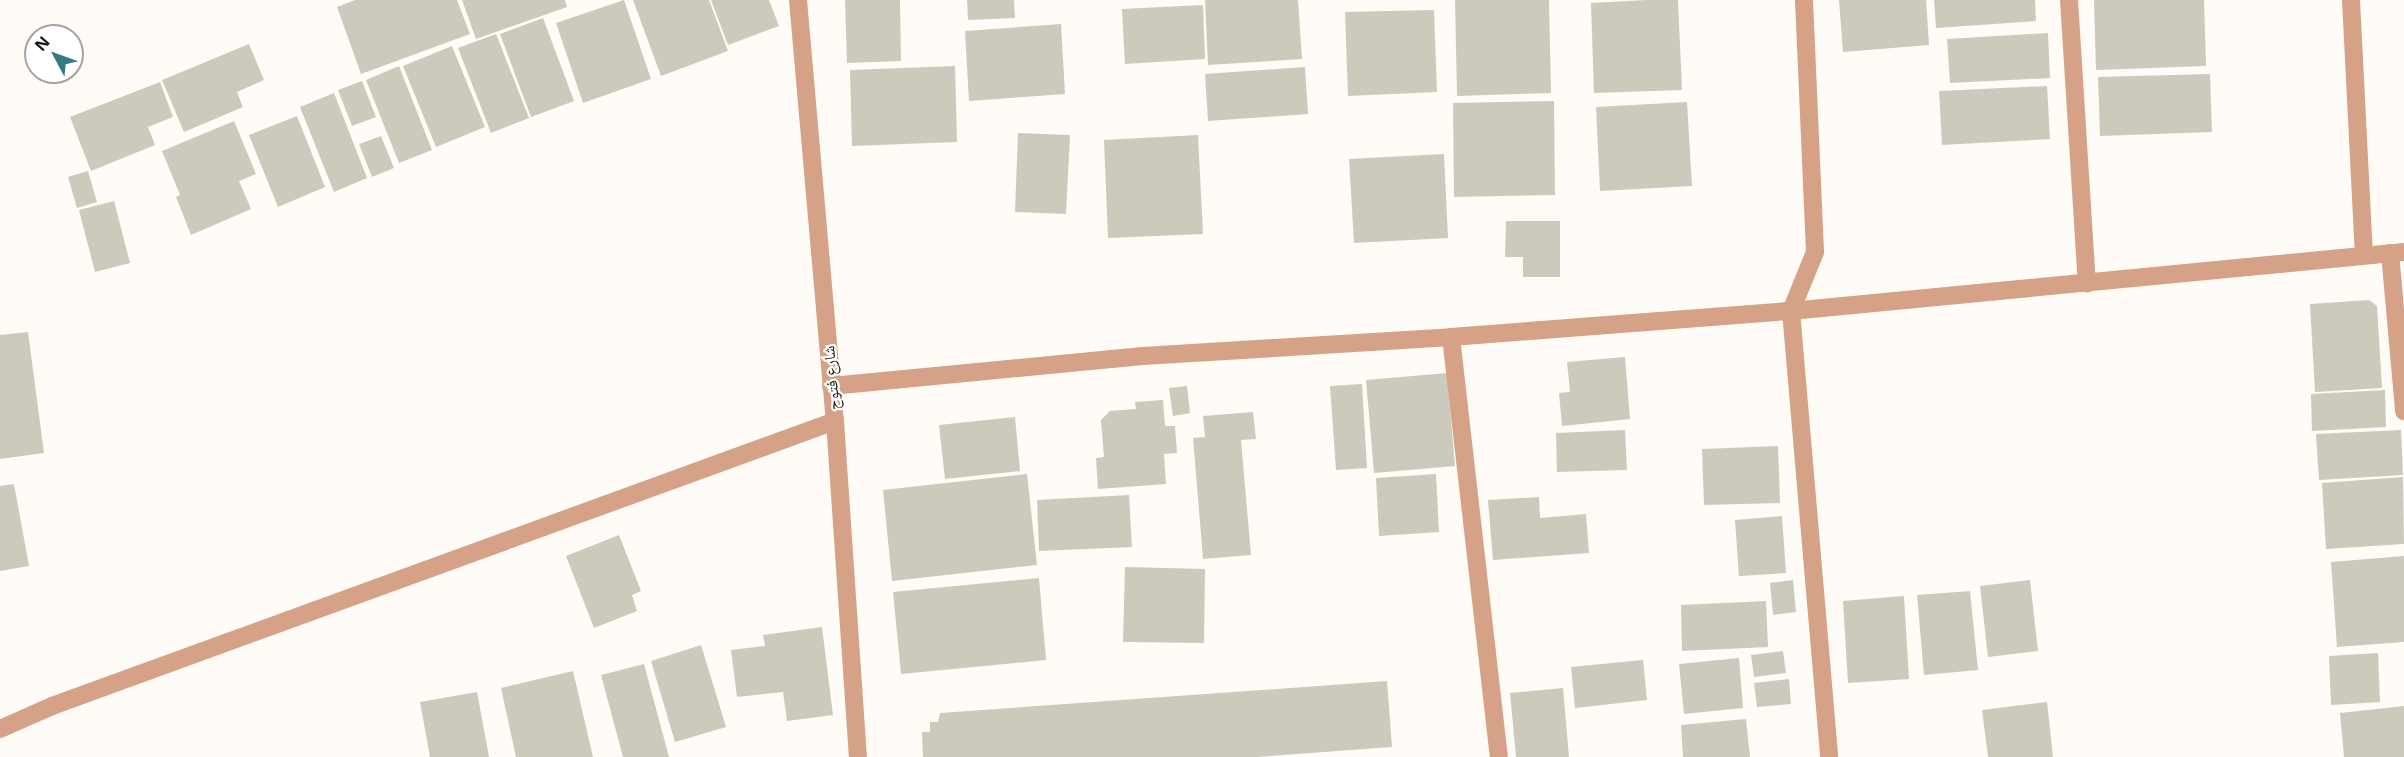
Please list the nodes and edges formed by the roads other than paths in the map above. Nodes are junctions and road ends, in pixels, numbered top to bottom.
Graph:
1 (798, 0) edge
2 (1804, 0) edge
3 (2069, 0) edge
4 (2351, 0) edge
5 (2397, 252) edge
6 (2364, 255) junction
7 (2087, 283) junction
8 (1791, 311) junction
9 (1451, 337) junction
10 (831, 386) junction
11 (2404, 411) edge
12 (835, 422) junction
13 (0, 729) edge
14 (858, 757) edge
15 (1499, 757) edge
16 (1829, 757) edge

1 - 10 street, شارع فتوح
2 - 8 street
3 - 7 street
4 - 6 street
5 - 6 street
5 - 11 street
6 - 7 street
7 - 8 street
8 - 9 street
8 - 16 street
9 - 10 street
9 - 15 street
10 - 12 street, شارع فتوح
12 - 13 street
12 - 14 street, شارع فتوح

